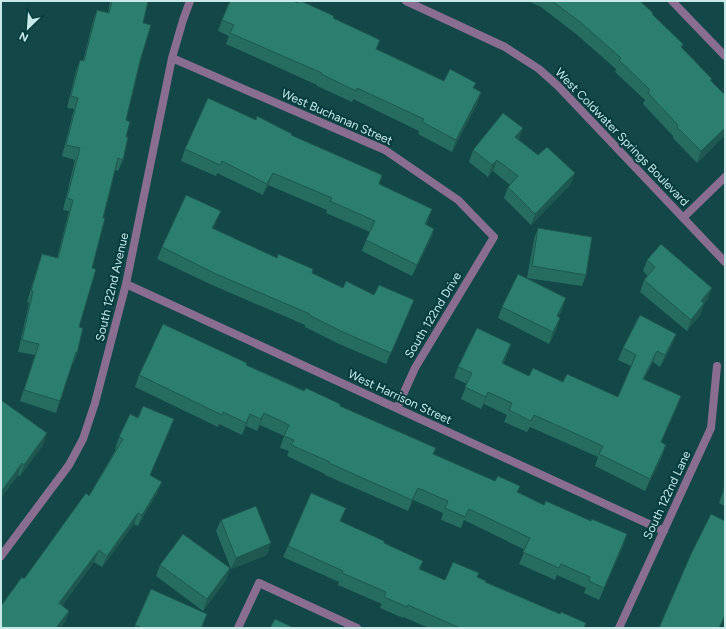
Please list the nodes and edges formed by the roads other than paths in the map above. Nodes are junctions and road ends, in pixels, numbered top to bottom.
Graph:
1 (190, 1) edge
2 (406, 1) edge
3 (672, 1) edge
4 (725, 56) edge
5 (172, 58) junction
6 (725, 177) edge
7 (683, 218) junction
8 (494, 237) joint
9 (725, 262) edge
10 (126, 284) junction
11 (717, 366) dead end
12 (397, 408) junction
13 (664, 531) junction
14 (1, 556) edge
15 (238, 628) edge
16 (357, 628) edge
17 (619, 628) edge

1 - 5 street, South 122nd Avenue
2 - 7 street, West Coldwater Springs Boulevard
3 - 4 street
5 - 8 street, West Buchanan Street
5 - 10 street, South 122nd Avenue
6 - 7 street
7 - 9 street, West Coldwater Springs Boulevard
8 - 12 street, South 122nd Drive
10 - 12 street, West Harrison Street
10 - 14 street, South 122nd Avenue
11 - 13 street, South 122nd Lane
12 - 13 street, West Harrison Street
13 - 17 street, South 122nd Lane
15 - 16 street

